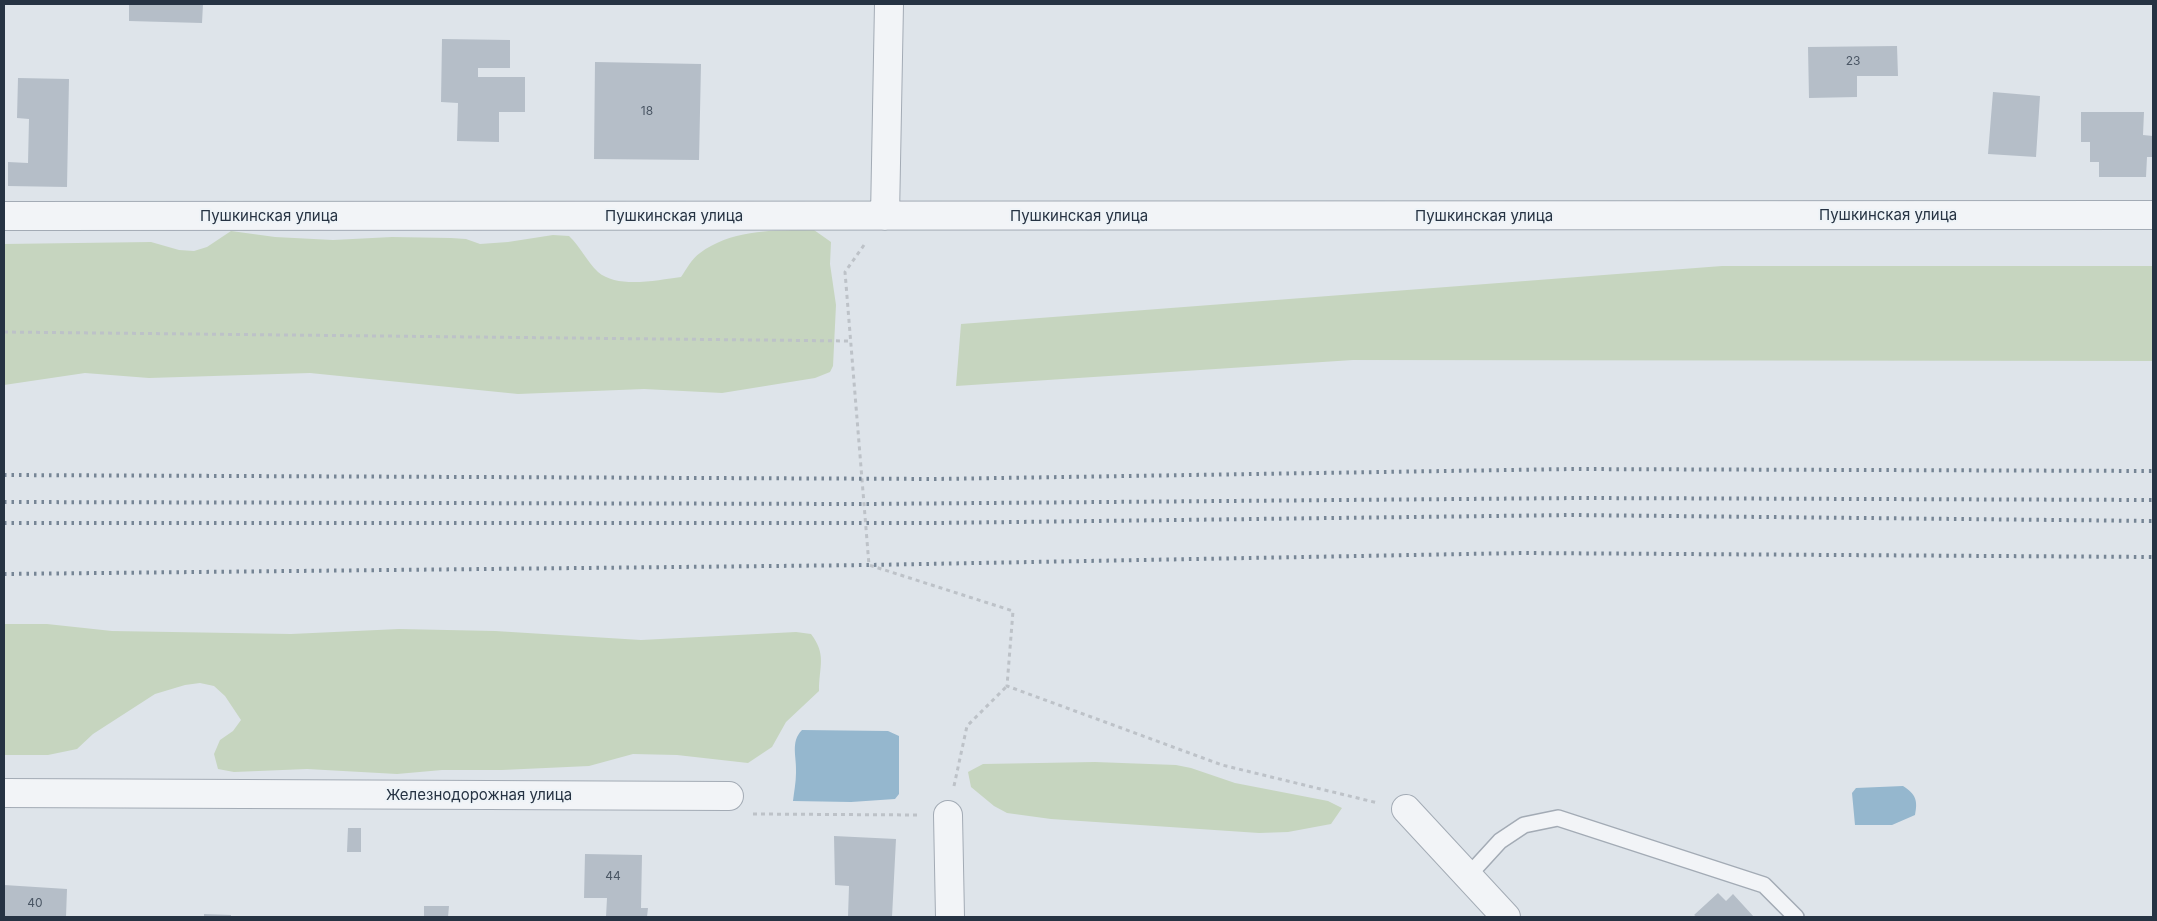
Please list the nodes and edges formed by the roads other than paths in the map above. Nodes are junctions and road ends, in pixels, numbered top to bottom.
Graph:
1 (889, 4) edge
2 (2153, 215) edge
3 (4, 216) edge
4 (885, 216) junction
5 (4, 793) edge
6 (729, 796) road end
7 (1406, 809) road end
8 (948, 815) road end
9 (1468, 876) junction
10 (950, 917) edge
11 (1506, 917) edge
12 (1796, 917) edge

1 - 4 street
2 - 4 street, Пушкинская улица
3 - 4 street, Пушкинская улица
5 - 6 street, Железнодорожная улица
7 - 9 street
8 - 10 street
9 - 11 street
9 - 12 lane

